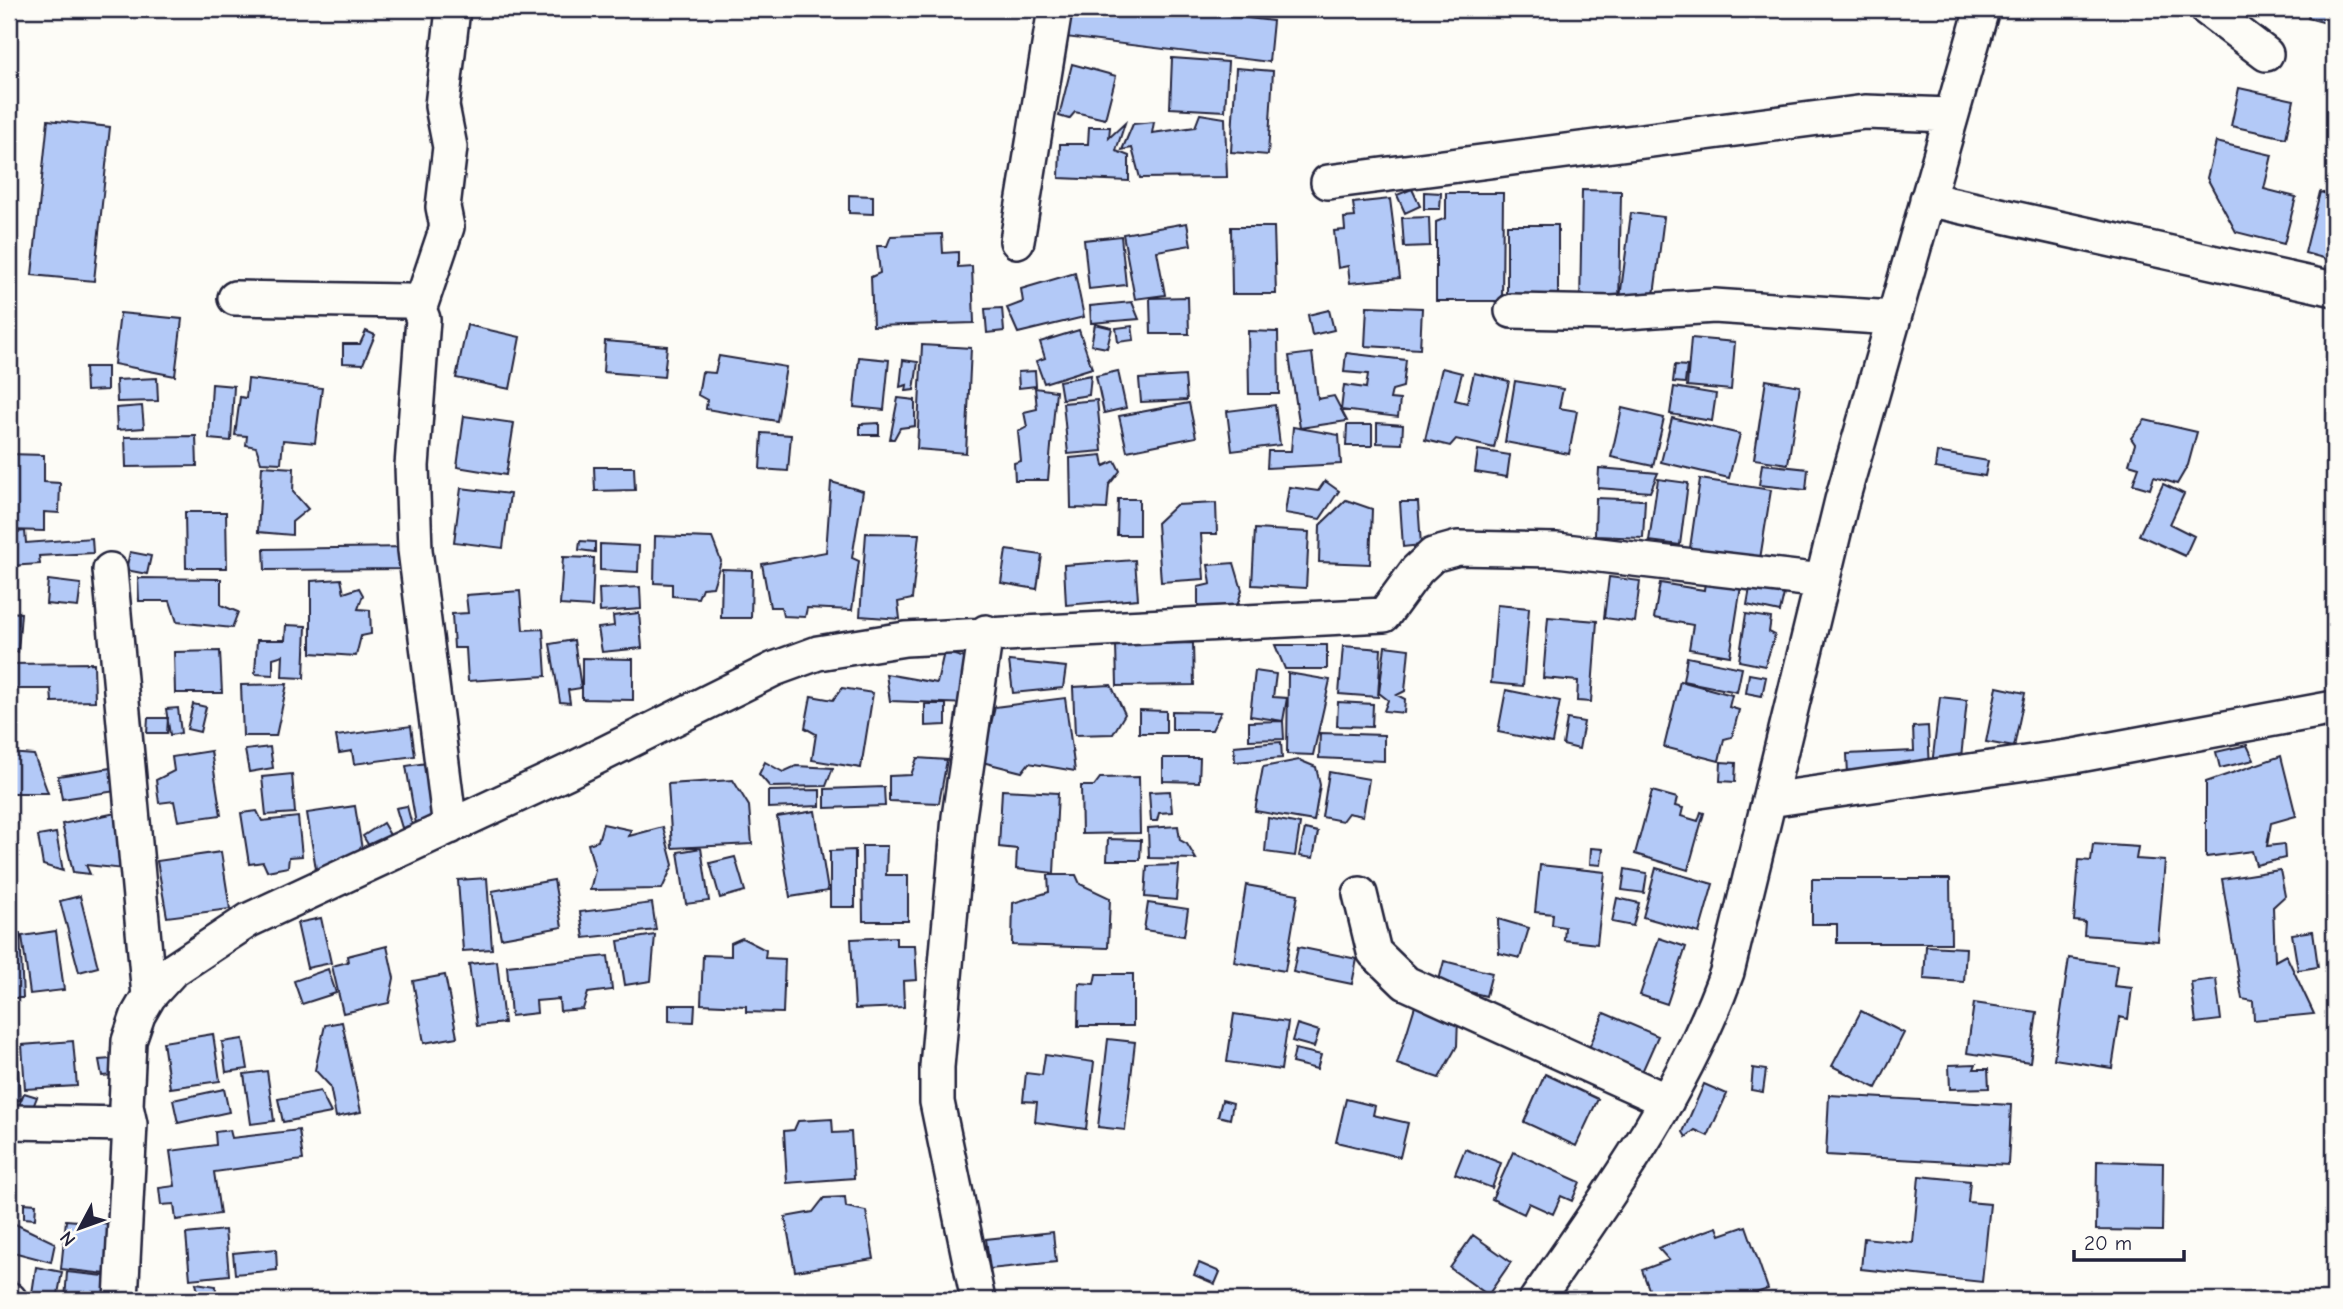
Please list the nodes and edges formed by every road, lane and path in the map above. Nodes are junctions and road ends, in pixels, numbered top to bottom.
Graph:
1 (453, 9) edge
2 (1055, 9) edge
3 (1982, 9) edge
4 (2207, 9) edge
5 (2266, 54) dead end
6 (1951, 115) junction
7 (1328, 182) dead end
8 (1927, 198) junction
9 (1017, 241) dead end
10 (2334, 289) edge
11 (235, 298) dead end
12 (420, 307) junction
13 (1512, 311) dead end
14 (1893, 317) junction
15 (110, 570) dead end
16 (1822, 581) junction
17 (986, 632) junction
18 (2334, 708) edge
19 (1769, 800) junction
20 (450, 827) junction
21 (1360, 894) dead end
22 (149, 996) junction
23 (1667, 1101) junction
24 (9, 1122) edge
25 (130, 1124) junction
26 (121, 1300) edge
27 (978, 1300) edge
28 (1536, 1300) edge

1 - 12 street
2 - 9 street
3 - 6 street
4 - 5 street
6 - 7 street
6 - 8 street
8 - 10 street
8 - 14 street
11 - 12 street
12 - 20 street
13 - 14 street
14 - 16 street
15 - 22 street
16 - 17 street
16 - 19 street
17 - 20 street
17 - 27 street
18 - 19 street
19 - 23 street
20 - 22 street
21 - 23 street
22 - 25 street
23 - 28 street
24 - 25 street
25 - 26 street

